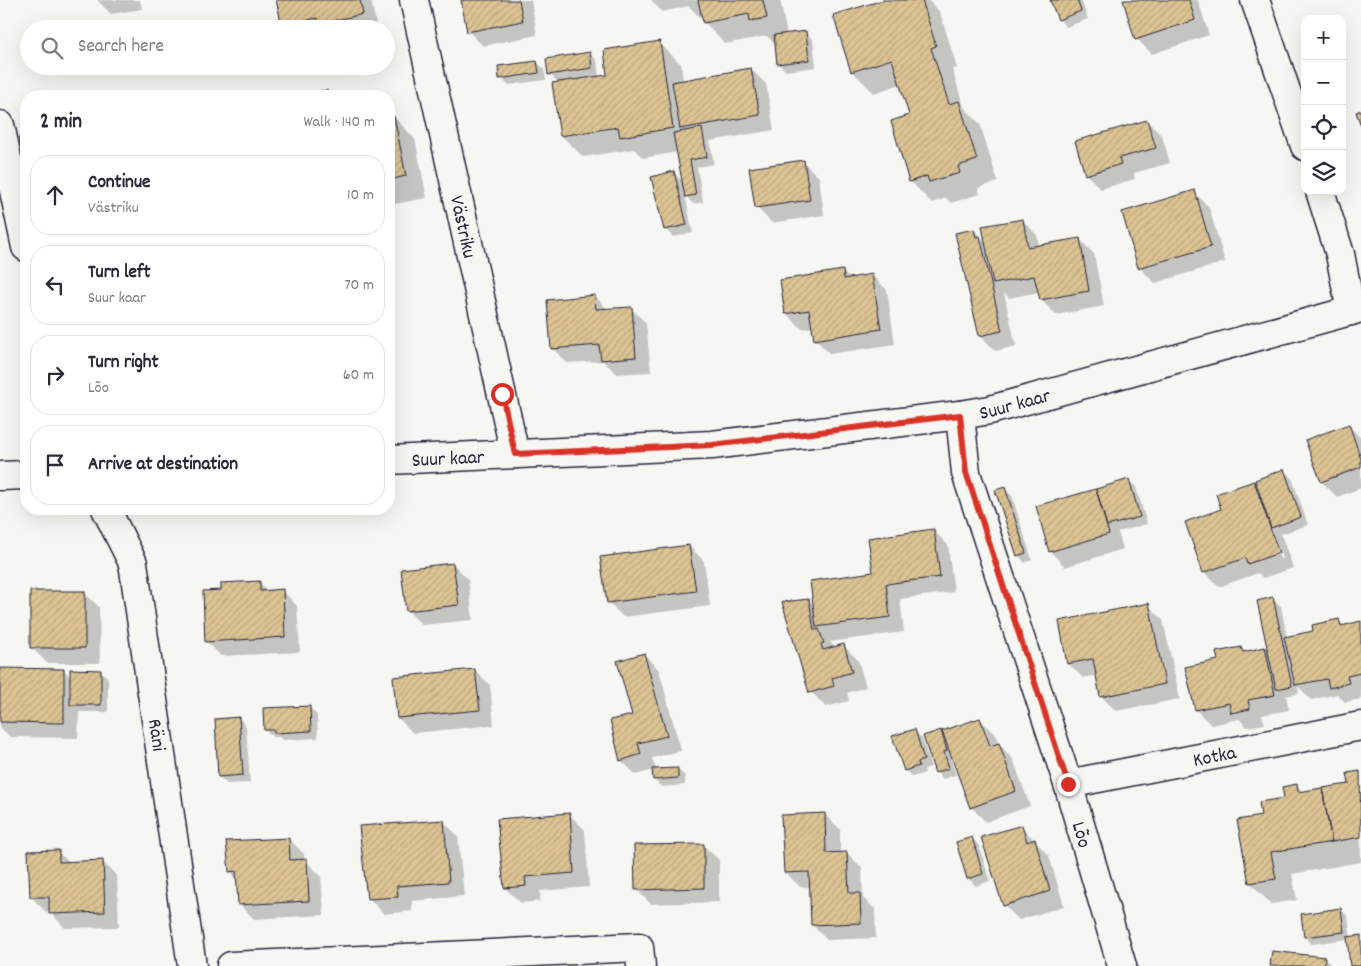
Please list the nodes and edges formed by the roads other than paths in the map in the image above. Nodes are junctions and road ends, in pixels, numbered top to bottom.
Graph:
1 (414, 0) edge
2 (1255, 0) edge
3 (0, 125) edge
4 (1301, 134) edge
5 (1321, 195) edge
6 (20, 219) edge
7 (1356, 309) edge
8 (960, 415) junction
9 (515, 454) junction
10 (395, 460) edge
11 (20, 475) edge
12 (0, 476) edge
13 (109, 515) edge
14 (1361, 726) edge
15 (1068, 784) junction
16 (192, 966) edge
17 (231, 966) edge
18 (640, 966) edge
19 (1122, 966) edge

1 - 9 street, Västriku
2 - 4 street
3 - 6 street
5 - 7 street
7 - 8 street, Suur kaar
8 - 9 street, Suur kaar
8 - 15 street, Lõo
9 - 10 street, Suur kaar
11 - 12 street
13 - 16 street, Räni
14 - 15 street, Kotka
15 - 19 street, Lõo
17 - 18 street

